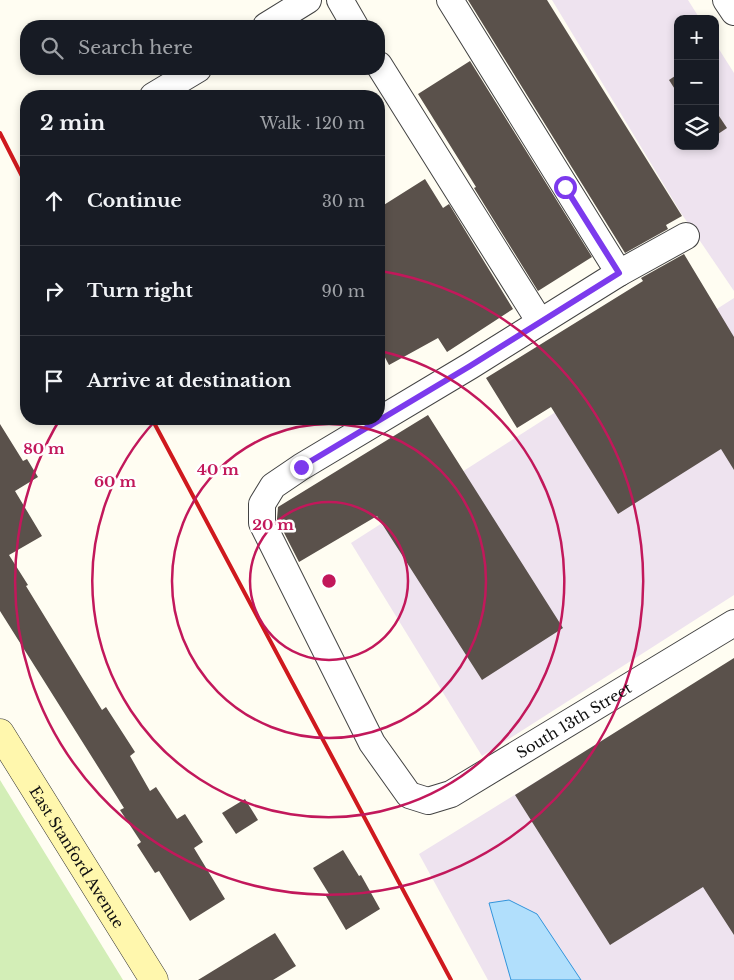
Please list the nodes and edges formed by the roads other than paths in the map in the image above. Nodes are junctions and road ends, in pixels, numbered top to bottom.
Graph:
1 (308, 0) edge
2 (340, 0) edge
3 (450, 0) edge
4 (726, 0) edge
5 (734, 12) edge
6 (276, 20) edge
7 (352, 20) edge
8 (188, 75) edge
9 (385, 75) edge
10 (163, 90) edge
11 (686, 236) dead end
12 (619, 273) junction
13 (540, 322) junction
14 (385, 417) edge
15 (371, 425) edge
16 (734, 623) edge
17 (0, 734) edge
18 (154, 980) edge

1 - 6 street
2 - 7 street
3 - 12 street
4 - 5 street
8 - 10 street
9 - 13 street
11 - 12 street
12 - 13 street
13 - 14 street, South 13th Street
15 - 16 street, South 13th Street
17 - 18 main road, East Stanford Avenue

